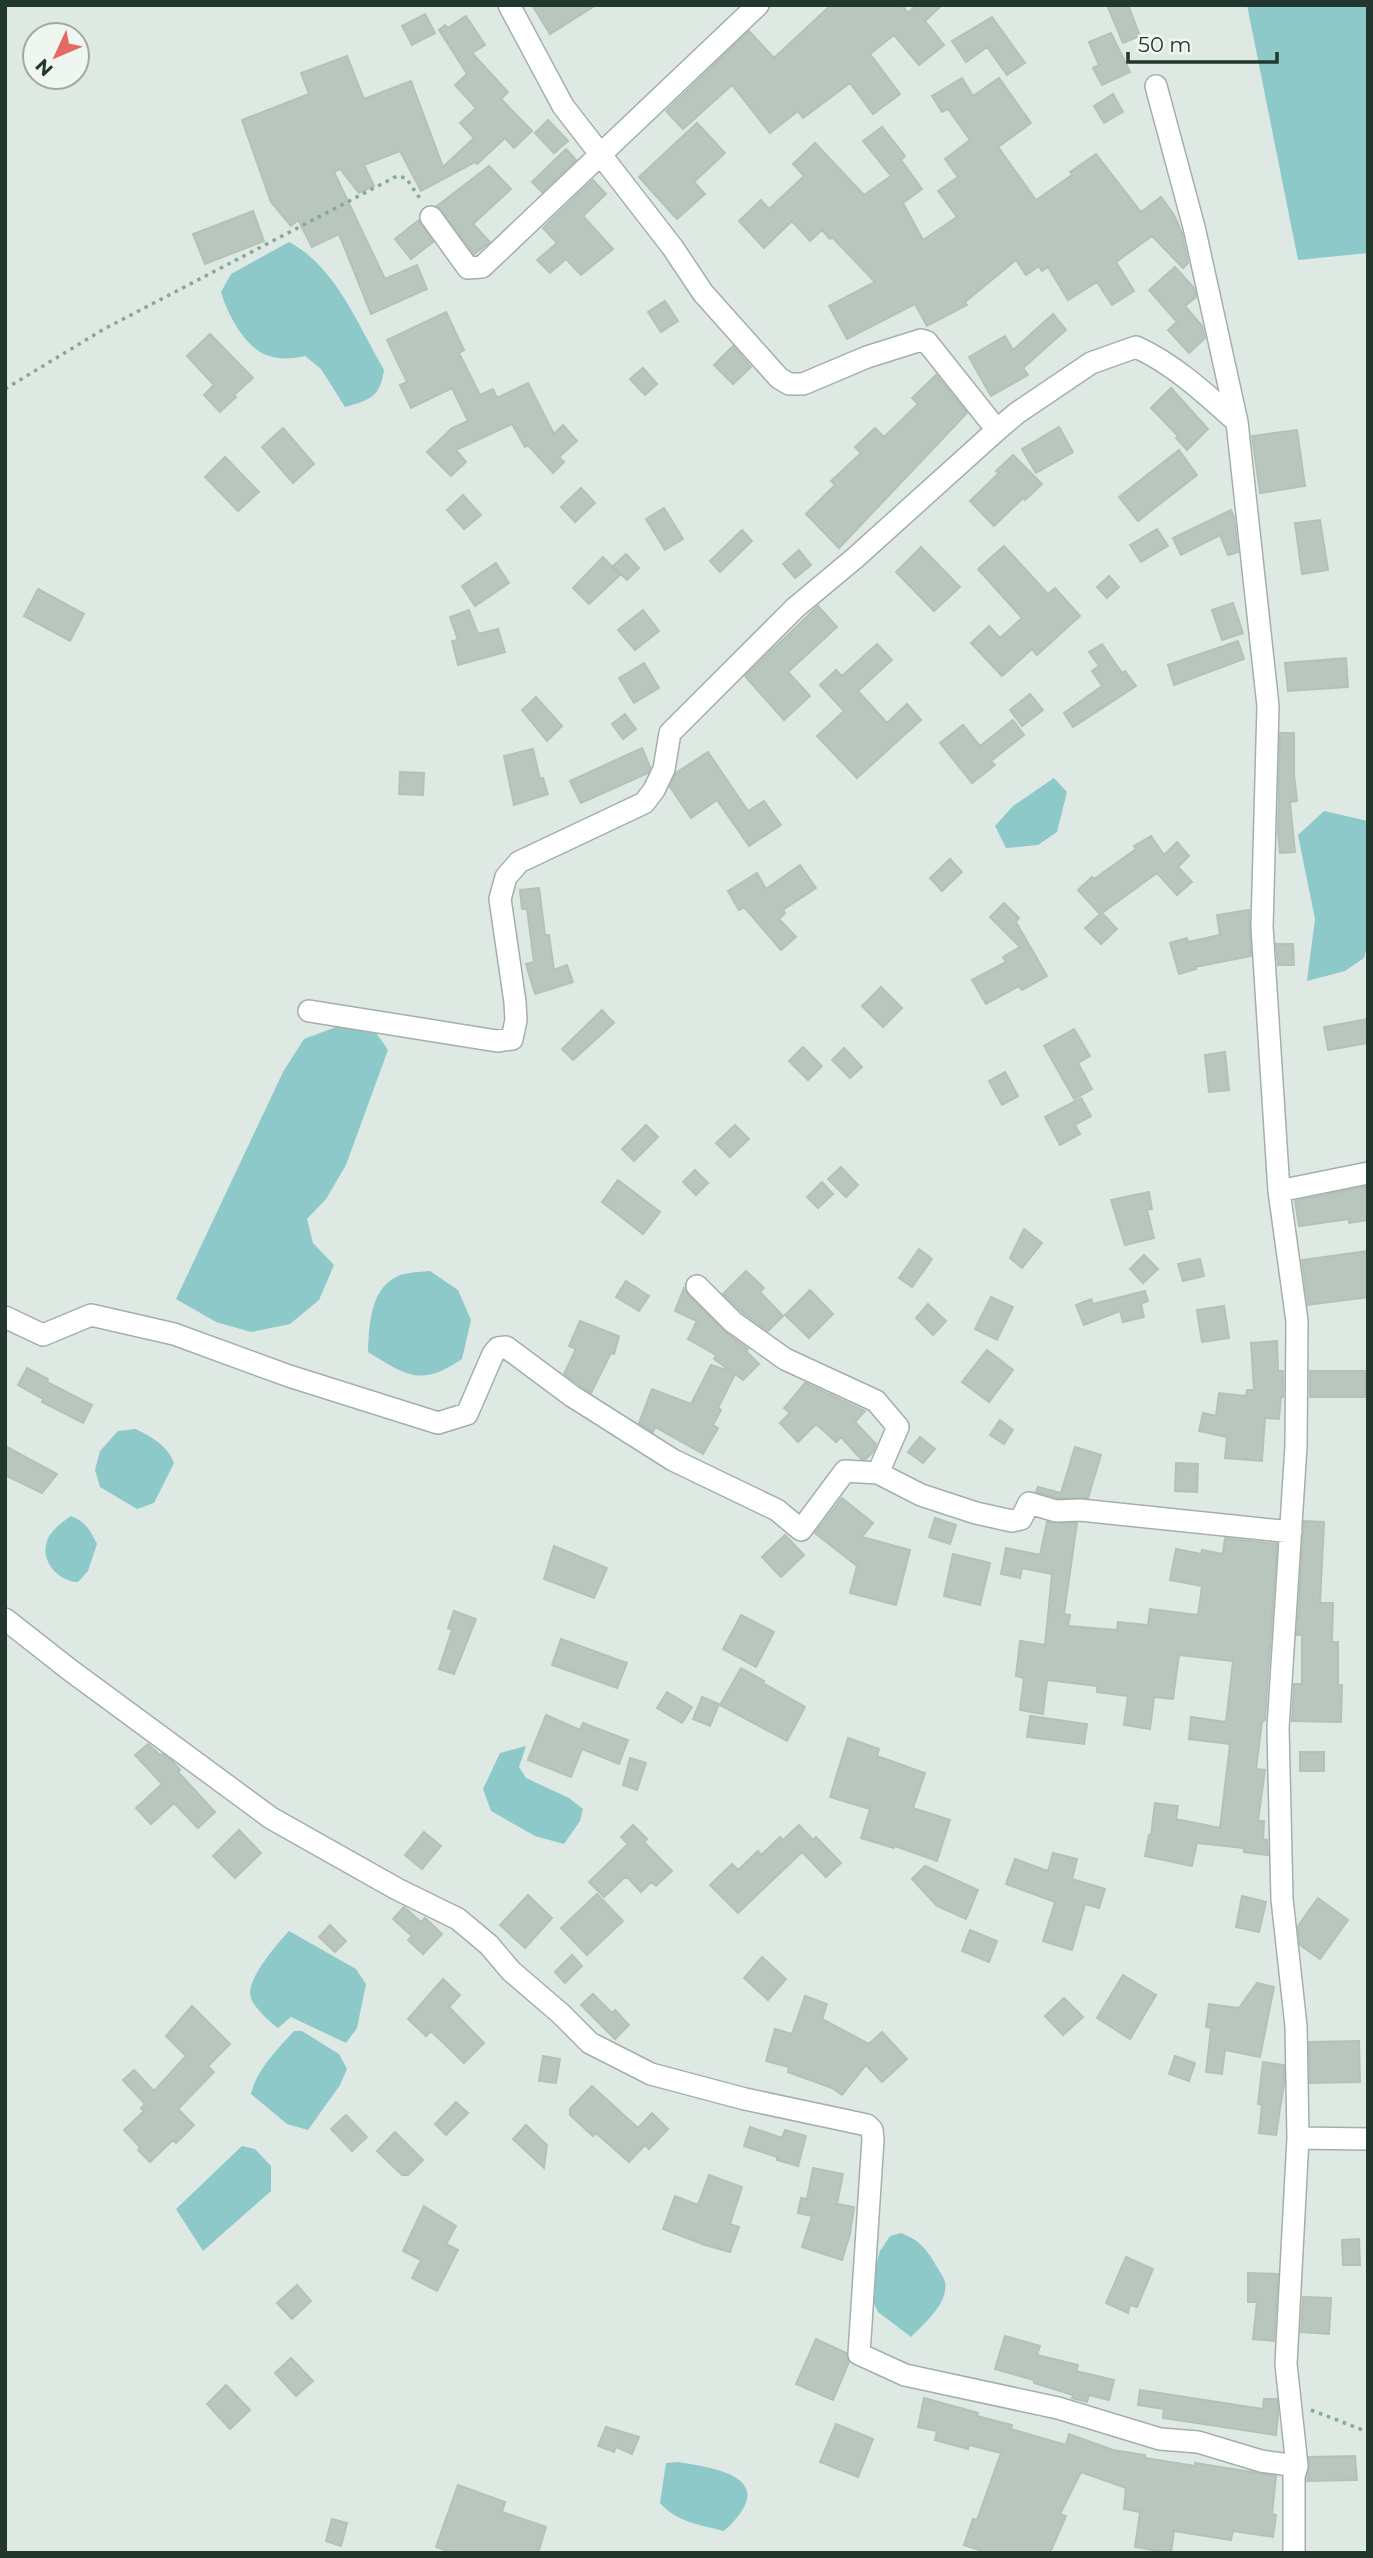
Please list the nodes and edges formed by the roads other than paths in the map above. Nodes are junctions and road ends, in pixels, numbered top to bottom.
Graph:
1 (509, 5) edge
2 (758, 5) edge
3 (1156, 86) dead end
4 (600, 156) junction
5 (431, 217) road end
6 (1237, 422) junction
7 (997, 430) junction
8 (309, 1011) dead end
9 (1368, 1173) edge
10 (1279, 1191) junction
11 (697, 1286) dead end
12 (5, 1317) edge
13 (878, 1473) junction
14 (1291, 1532) junction
15 (5, 1619) edge
16 (1298, 2138) junction
17 (1368, 2139) edge
18 (1297, 2466) junction
19 (1294, 2553) edge

1 - 4 street
2 - 4 street
3 - 6 street
4 - 5 street
4 - 7 street
6 - 7 street
6 - 10 street
7 - 8 street
9 - 10 street
10 - 14 street
11 - 13 street
12 - 13 street
13 - 14 street
14 - 16 street
15 - 18 street
16 - 17 street
16 - 18 street
18 - 19 street

